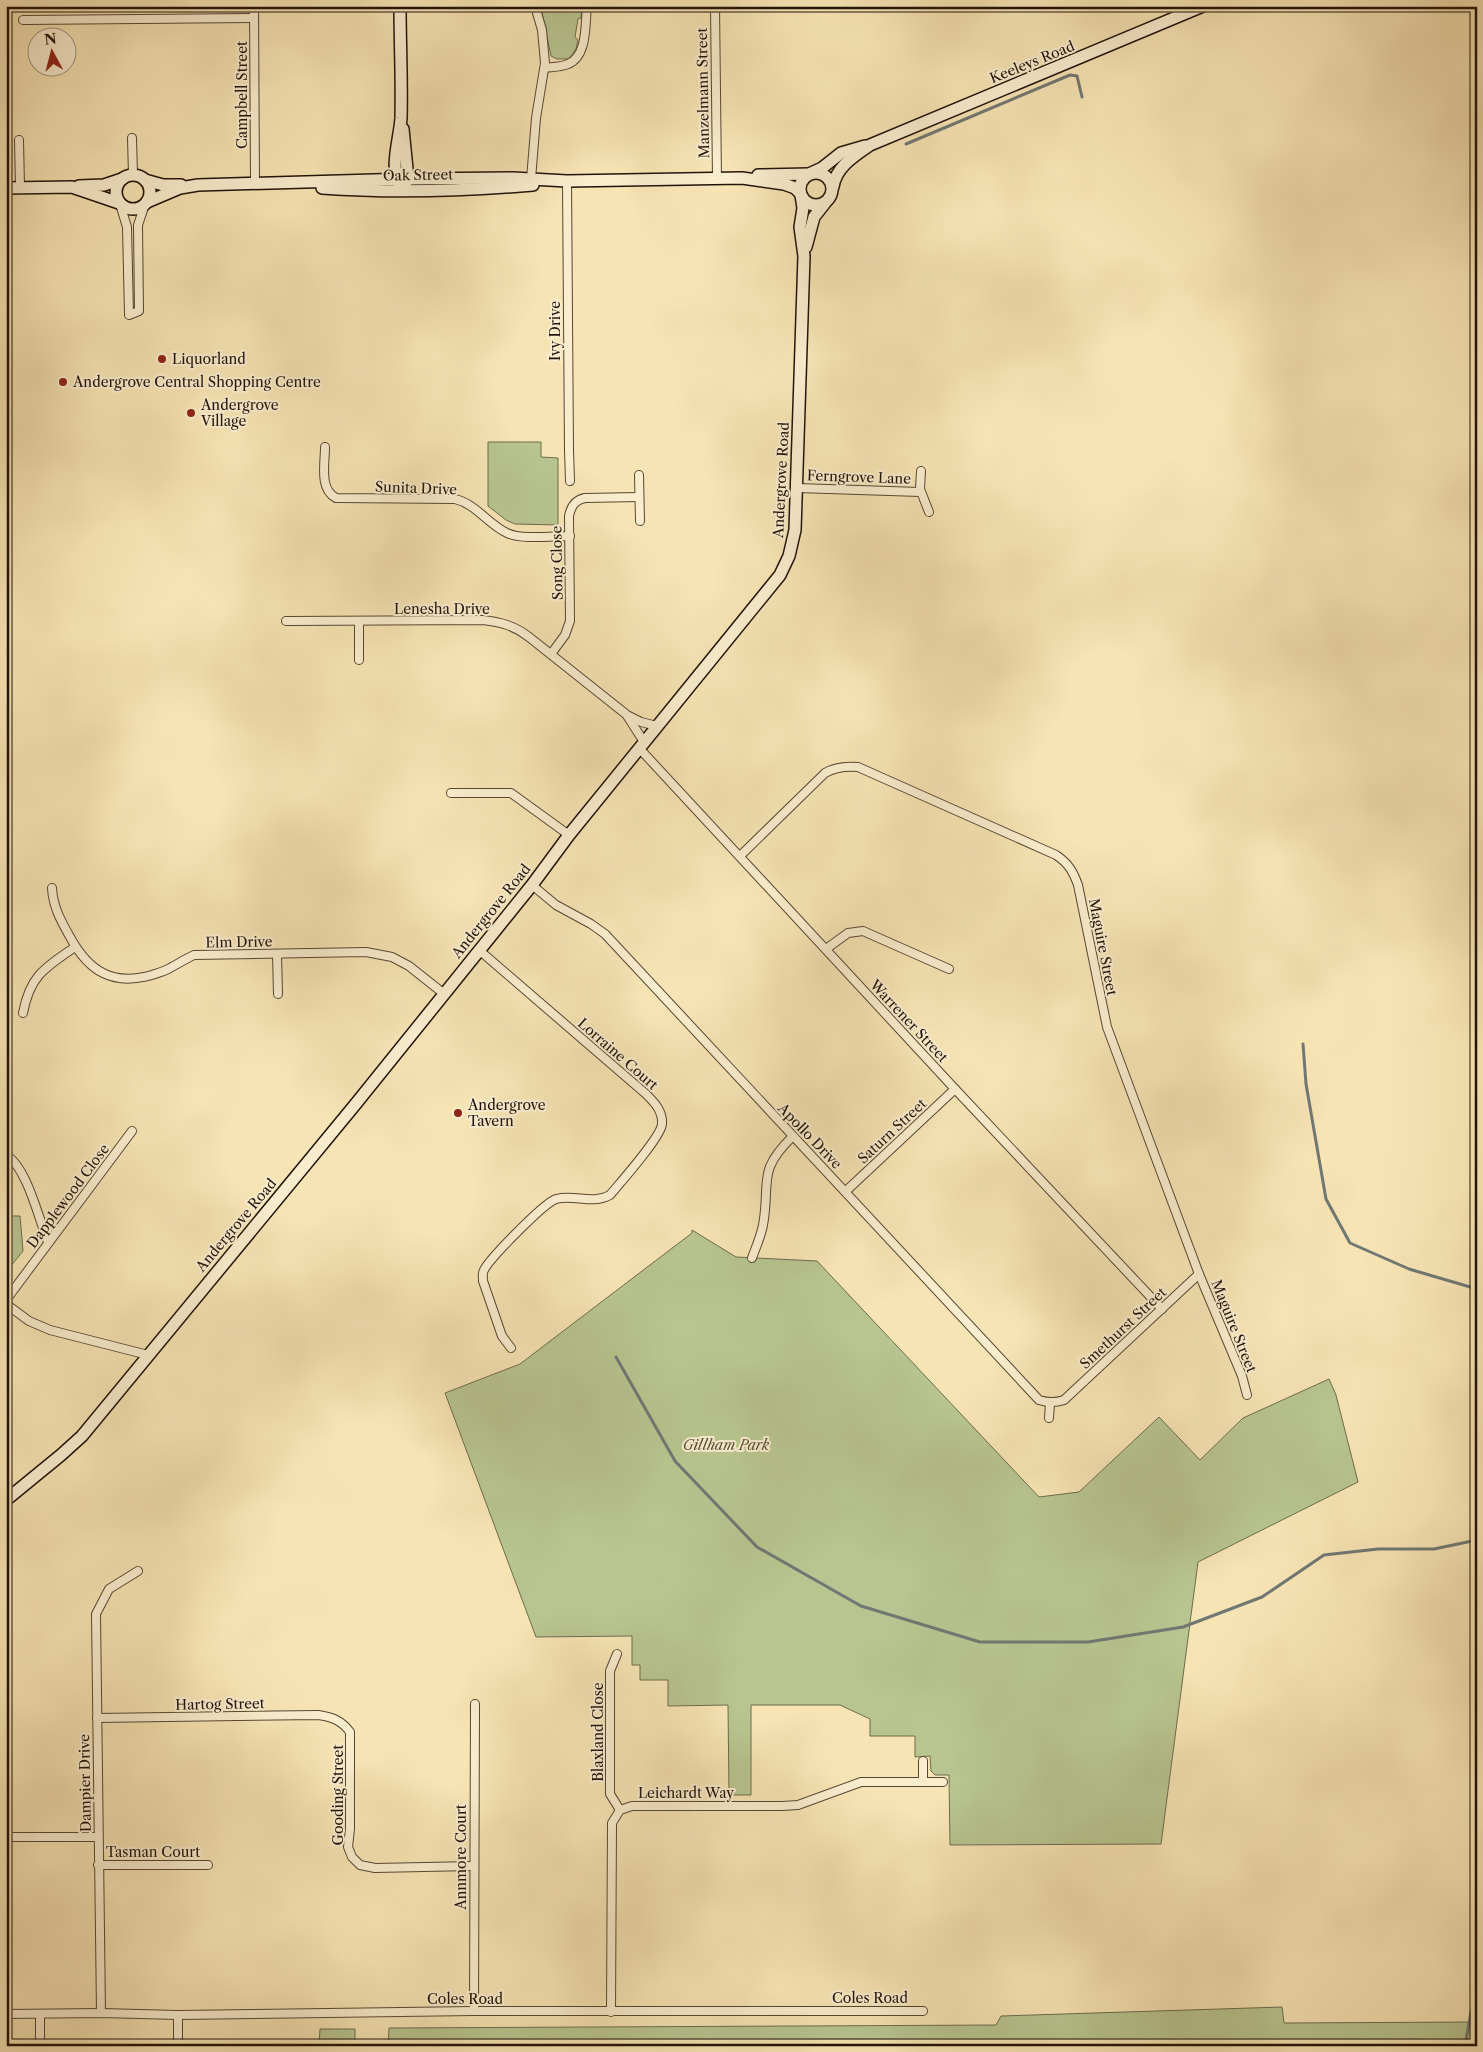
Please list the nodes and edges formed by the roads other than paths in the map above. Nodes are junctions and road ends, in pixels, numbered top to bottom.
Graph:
1 (254, 6) edge
2 (400, 6) edge
3 (535, 6) edge
4 (587, 6) edge
5 (715, 6) edge
6 (1203, 6) edge
7 (254, 18) junction
8 (23, 20) dead end
9 (545, 68) junction
10 (132, 138) dead end
11 (19, 140) dead end
12 (872, 144) junction
13 (810, 174) junction
14 (128, 177) junction
15 (742, 178) junction
16 (717, 179) junction
17 (144, 180) junction
18 (567, 181) junction
19 (531, 182) junction
20 (402, 183) junction
21 (255, 184) junction
22 (198, 185) junction
23 (20, 187) junction
24 (60, 187) junction
25 (833, 187) junction
26 (6, 188) edge
27 (801, 194) junction
28 (828, 201) junction
29 (119, 203) junction
30 (146, 203) junction
31 (804, 256) junction
32 (325, 447) dead end
33 (921, 471) dead end
34 (639, 475) dead end
35 (570, 482) dead end
36 (797, 488) junction
37 (920, 492) junction
38 (639, 497) junction
39 (929, 512) dead end
40 (640, 521) dead end
41 (570, 536) junction
42 (286, 621) dead end
43 (359, 621) junction
44 (551, 654) junction
45 (359, 660) dead end
46 (627, 716) junction
47 (657, 726) junction
48 (641, 745) junction
49 (451, 793) dead end
50 (569, 835) junction
51 (740, 856) junction
52 (532, 885) junction
53 (52, 888) dead end
54 (75, 946) junction
55 (826, 949) junction
56 (479, 950) junction
57 (277, 954) junction
58 (949, 969) dead end
59 (278, 994) dead end
60 (443, 994) junction
61 (23, 1013) dead end
62 (954, 1089) junction
63 (132, 1132) dead end
64 (793, 1136) junction
65 (6, 1154) edge
66 (846, 1191) junction
67 (48, 1242) junction
68 (752, 1258) dead end
69 (1200, 1274) junction
70 (6, 1300) edge
71 (6, 1304) edge
72 (1162, 1309) junction
73 (511, 1348) dead end
74 (148, 1355) junction
75 (1247, 1395) dead end
76 (1050, 1403) junction
77 (1049, 1418) dead end
78 (6, 1500) edge
79 (138, 1571) dead end
80 (617, 1654) dead end
81 (475, 1704) dead end
82 (97, 1718) junction
83 (343, 1722) joint
84 (923, 1762) dead end
85 (923, 1782) junction
86 (942, 1782) dead end
87 (620, 1810) junction
88 (6, 1837) edge
89 (98, 1837) junction
90 (98, 1865) junction
91 (208, 1865) dead end
92 (474, 1866) junction
93 (474, 2011) junction
94 (924, 2011) dead end
95 (611, 2012) junction
96 (100, 2013) junction
97 (6, 2014) edge
98 (40, 2014) junction
99 (178, 2015) junction
100 (40, 2046) edge
101 (178, 2046) edge

1 - 7 street, Campbell Street
2 - 20 street
3 - 9 street
4 - 9 street
5 - 16 street, Manzelmann Street
6 - 12 street, Keeleys Road
7 - 8 street
7 - 21 street, Campbell Street
9 - 19 street
10 - 14 street
11 - 23 street
12 - 13 street, Keeleys Road
12 - 25 street, Keeleys Road
13 - 15 street, Oak Street
13 - 25 street
13 - 27 street
14 - 17 street
14 - 24 street
14 - 29 street
15 - 16 street, Oak Street
15 - 27 street, Oak Street
16 - 18 street, Oak Street
17 - 22 street, Oak Street
17 - 30 street
18 - 19 street, Oak Street
18 - 35 street, Ivy Drive
19 - 20 street, Oak Street
20 - 21 street, Oak Street
21 - 22 street, Oak Street
22 - 30 street, Oak Street
23 - 24 street
23 - 26 street
24 - 29 street
25 - 28 street
27 - 28 street
27 - 31 street, Andergrove Road
28 - 31 street, Andergrove Road
29 - 30 street
29 - 30 street
31 - 36 street, Andergrove Road
32 - 41 street, Sunita Drive
33 - 37 street, Ferngrove Lane
34 - 38 street
36 - 37 street, Ferngrove Lane
36 - 47 street, Andergrove Road
37 - 39 street, Ferngrove Lane
38 - 40 street
38 - 41 street, Song Close
41 - 44 street, Song Close
42 - 43 street, Lenesha Drive
43 - 44 street, Lenesha Drive
43 - 45 street
44 - 46 street, Lenesha Drive
46 - 47 street, Lenesha Drive
46 - 48 street, Lenesha Drive
47 - 48 street, Andergrove Road
48 - 50 street, Andergrove Road
48 - 51 street, Warrener Street
49 - 50 street
50 - 52 street, Andergrove Road
51 - 55 street, Warrener Street
51 - 69 street, Maguire Street
52 - 56 street, Andergrove Road
52 - 64 street, Apollo Drive
53 - 54 street, Elm Drive
54 - 57 street, Elm Drive
54 - 61 street
55 - 58 street
55 - 62 street, Warrener Street
56 - 60 street, Andergrove Road
56 - 73 street, Lorraine Court
57 - 59 street
57 - 60 street, Elm Drive
60 - 74 street, Andergrove Road
62 - 66 street, Saturn Street
62 - 72 street, Warrener Street
63 - 67 street, Dapplewood Close
64 - 66 street, Apollo Drive
64 - 68 street
65 - 67 street
66 - 76 street, Apollo Drive
67 - 70 street, Dapplewood Close
69 - 72 street, Smethurst Street
69 - 75 street, Maguire Street
71 - 74 street
72 - 76 street, Smethurst Street
74 - 78 street, Andergrove Road
76 - 77 street
79 - 82 street, Dampier Drive
80 - 87 street, Blaxland Close
81 - 92 street, Annmore Court
82 - 83 street, Hartog Street
82 - 89 street, Dampier Drive
83 - 92 street, Gooding Street
84 - 85 street
85 - 86 street, Leichardt Way
85 - 87 street, Leichardt Way
87 - 95 street, Leichardt Way
88 - 89 street
89 - 90 street, Dampier Drive
90 - 91 street, Tasman Court
90 - 96 street, Dampier Drive
92 - 93 street, Annmore Court
93 - 95 street, Coles Road
93 - 99 street, Coles Road
94 - 95 street, Coles Road
96 - 98 street, Coles Road
96 - 99 street, Coles Road
97 - 98 street, Coles Road
98 - 100 street
99 - 101 street

